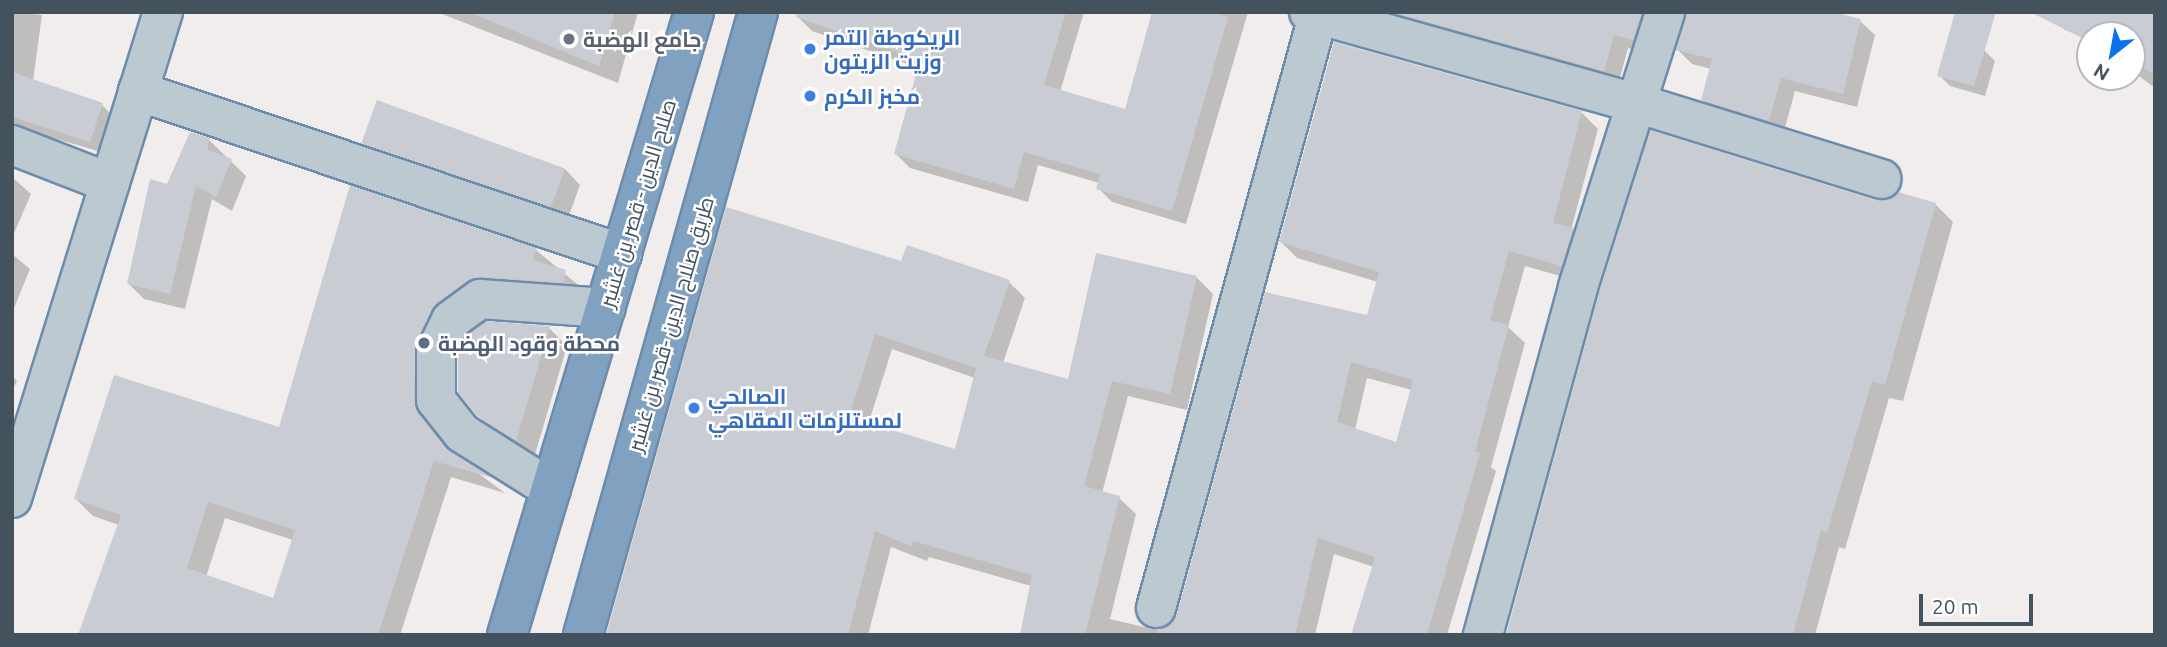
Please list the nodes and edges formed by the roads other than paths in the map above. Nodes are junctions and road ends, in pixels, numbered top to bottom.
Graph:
1 (163, 12) edge
2 (694, 12) edge
3 (758, 12) edge
4 (1665, 12) edge
5 (1315, 13) edge
6 (138, 91) junction
7 (1636, 103) junction
8 (12, 145) edge
9 (1881, 179) dead end
10 (110, 183) junction
11 (622, 254) junction
12 (606, 308) junction
13 (551, 489) junction
14 (12, 498) edge
15 (1156, 608) dead end
16 (508, 635) edge
17 (583, 635) edge
18 (1483, 635) edge

1 - 6 street
2 - 11 highway, صلاح الدين - قصر بن غشير
3 - 17 highway, طريق صلاح الدين -قصر بن غشير
4 - 7 street
5 - 7 street
5 - 15 street
6 - 10 street
6 - 11 street
7 - 9 street
7 - 18 street
8 - 10 street
10 - 14 street
11 - 12 highway, صلاح الدين - قصر بن غشير
12 - 13 highway, صلاح الدين - قصر بن غشير
12 - 13 street
13 - 16 highway, صلاح الدين - قصر بن غشير

